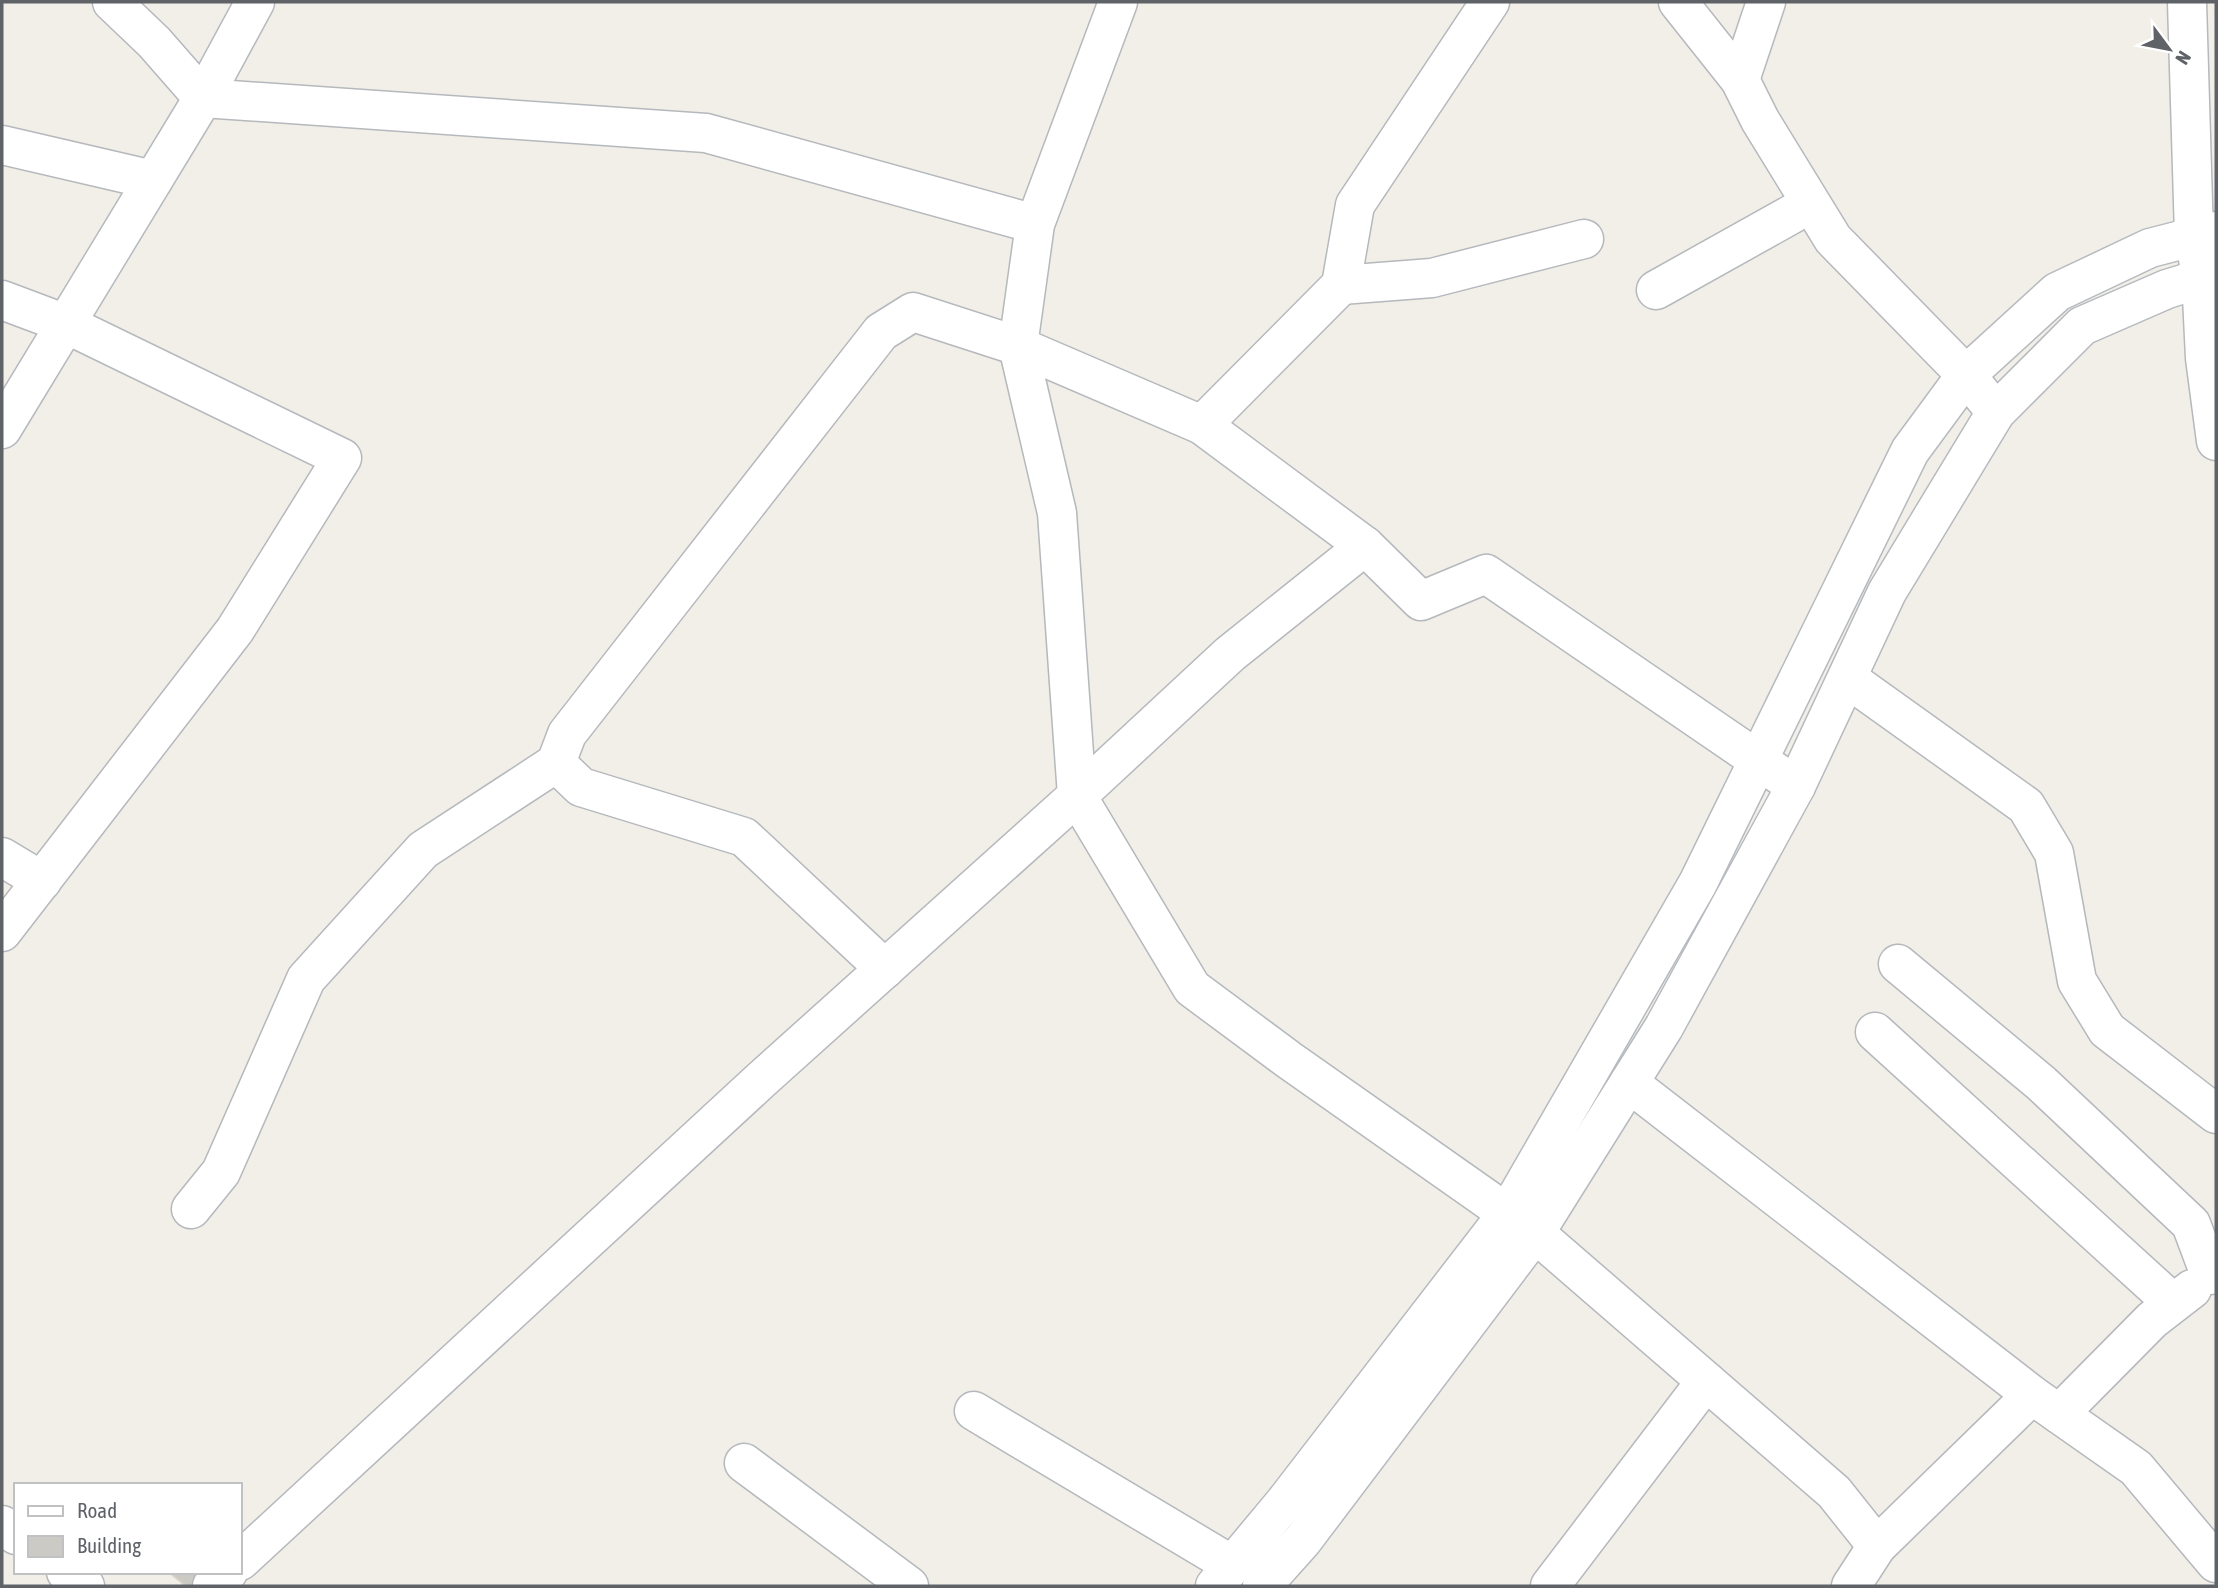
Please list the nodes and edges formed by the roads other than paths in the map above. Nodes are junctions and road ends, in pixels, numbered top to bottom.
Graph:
1 (111, 2) edge
2 (256, 2) edge
3 (1118, 2) edge
4 (1490, 2) edge
5 (1678, 2) edge
6 (1766, 2) edge
7 (2187, 2) edge
8 (1740, 80) junction
9 (203, 98) junction
10 (2, 145) edge
11 (153, 180) junction
12 (1810, 204) junction
13 (1035, 224) junction
14 (2205, 233) edge
15 (1584, 239) dead end
16 (2209, 275) edge
17 (1341, 285) junction
18 (1656, 290) dead end
19 (2, 300) edge
20 (66, 324) junction
21 (1018, 346) junction
22 (1966, 375) junction
23 (1996, 412) junction
24 (1202, 425) junction
25 (2, 429) edge
26 (2216, 441) edge
27 (1365, 546) junction
28 (1847, 678) junction
29 (1760, 761) junction
30 (556, 764) junction
31 (1796, 786) junction
32 (1077, 796) junction
33 (2, 857) edge
34 (42, 881) junction
35 (2, 932) edge
36 (1898, 964) dead end
37 (885, 969) junction
38 (1875, 1031) dead end
39 (1629, 1083) junction
40 (2216, 1114) edge
41 (191, 1209) dead end
42 (1521, 1223) junction
43 (2213, 1275) edge
44 (2173, 1303) junction
45 (1706, 1381) junction
46 (2046, 1405) junction
47 (974, 1411) dead end
48 (744, 1463) dead end
49 (1877, 1546) junction
50 (242, 1560) edge
51 (2216, 1563) edge
52 (69, 1574) edge
53 (226, 1574) edge
54 (1236, 1579) edge
55 (85, 1586) edge
56 (212, 1586) edge
57 (909, 1586) edge
58 (1550, 1586) edge
59 (1851, 1586) edge

1 - 9 street
2 - 9 street
3 - 13 street
4 - 17 street
5 - 8 street
6 - 8 street
7 - 14 street
8 - 12 street
9 - 11 street
9 - 13 street
10 - 11 street
11 - 20 street
12 - 18 street
12 - 22 street
13 - 21 street
14 - 16 street
14 - 22 street
15 - 17 street
16 - 23 street
16 - 26 street
17 - 24 street
19 - 20 street
20 - 25 street
20 - 34 street
21 - 24 street
21 - 30 street
21 - 32 street
22 - 23 street
22 - 29 street
23 - 28 street
24 - 27 street
27 - 29 street
27 - 32 street
28 - 31 street
28 - 40 street
29 - 31 street
29 - 42 street
30 - 37 street
30 - 41 street
31 - 39 street
32 - 37 street
32 - 42 street
33 - 34 street
34 - 35 street
36 - 43 street
37 - 50 street
38 - 44 street
39 - 42 street
39 - 46 street
42 - 45 street
42 - 54 street
43 - 44 street
44 - 46 street
45 - 49 street
45 - 58 street
46 - 49 street
46 - 51 street
47 - 54 street
48 - 57 street
49 - 59 street
52 - 55 street
53 - 56 street

